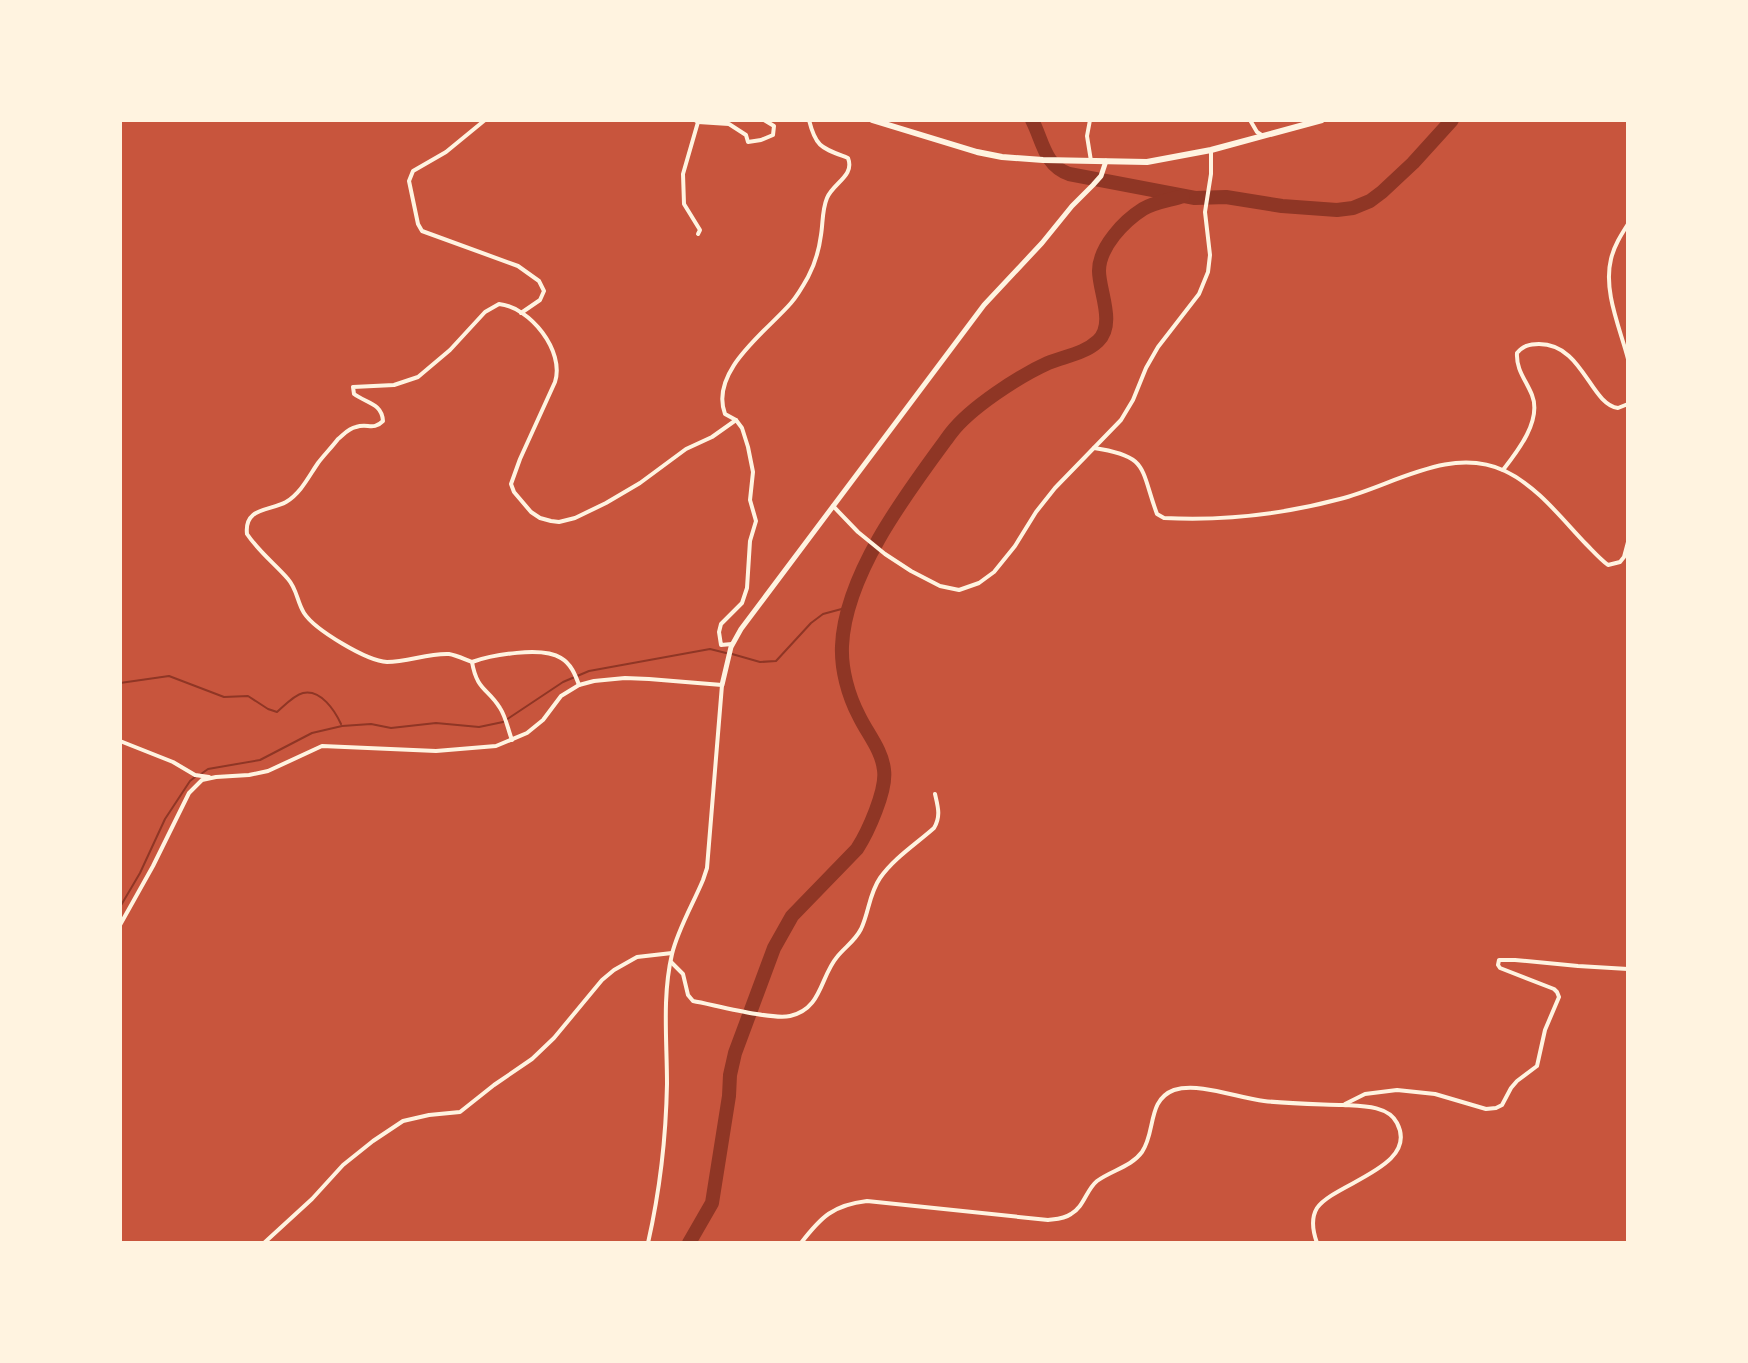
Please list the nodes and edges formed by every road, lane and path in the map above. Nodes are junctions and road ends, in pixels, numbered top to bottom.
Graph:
1 (485, 120) edge
2 (764, 120) edge
3 (809, 120) edge
4 (872, 120) edge
5 (1090, 120) edge
6 (1250, 120) edge
7 (1322, 120) edge
8 (696, 121) edge
9 (1263, 136) junction
10 (1211, 150) junction
11 (1091, 161) junction
12 (1106, 161) junction
13 (1628, 224) edge
14 (698, 234) dead end
15 (521, 313) junction
16 (1628, 359) edge
17 (1628, 404) edge
18 (736, 420) junction
19 (1094, 448) junction
20 (1503, 470) junction
21 (832, 505) junction
22 (1628, 542) edge
23 (731, 645) junction
24 (472, 662) junction
25 (579, 685) junction
26 (722, 685) junction
27 (512, 740) junction
28 (120, 741) edge
29 (211, 778) junction
30 (935, 794) dead end
31 (120, 925) edge
32 (672, 953) junction
33 (671, 962) junction
34 (1628, 969) edge
35 (1343, 1105) junction
36 (264, 1243) edge
37 (648, 1243) edge
38 (801, 1243) edge
39 (1317, 1243) edge

1 - 15 street
2 - 8 street
3 - 18 street
4 - 11 main road
5 - 11 street
6 - 9 street
7 - 9 main road
8 - 14 street
9 - 10 main road
10 - 12 main road
10 - 19 street
11 - 12 main road
12 - 21 street
13 - 16 street
15 - 18 street
15 - 24 street
17 - 20 street
18 - 23 street
19 - 20 street
19 - 21 street
20 - 22 street
21 - 23 street
23 - 26 street
24 - 25 street
24 - 27 street
25 - 26 street
25 - 27 street
26 - 32 street
27 - 29 street
28 - 29 street
29 - 31 street
30 - 33 street
32 - 33 street
32 - 36 street
33 - 37 street
34 - 35 street
35 - 38 street
35 - 39 street

